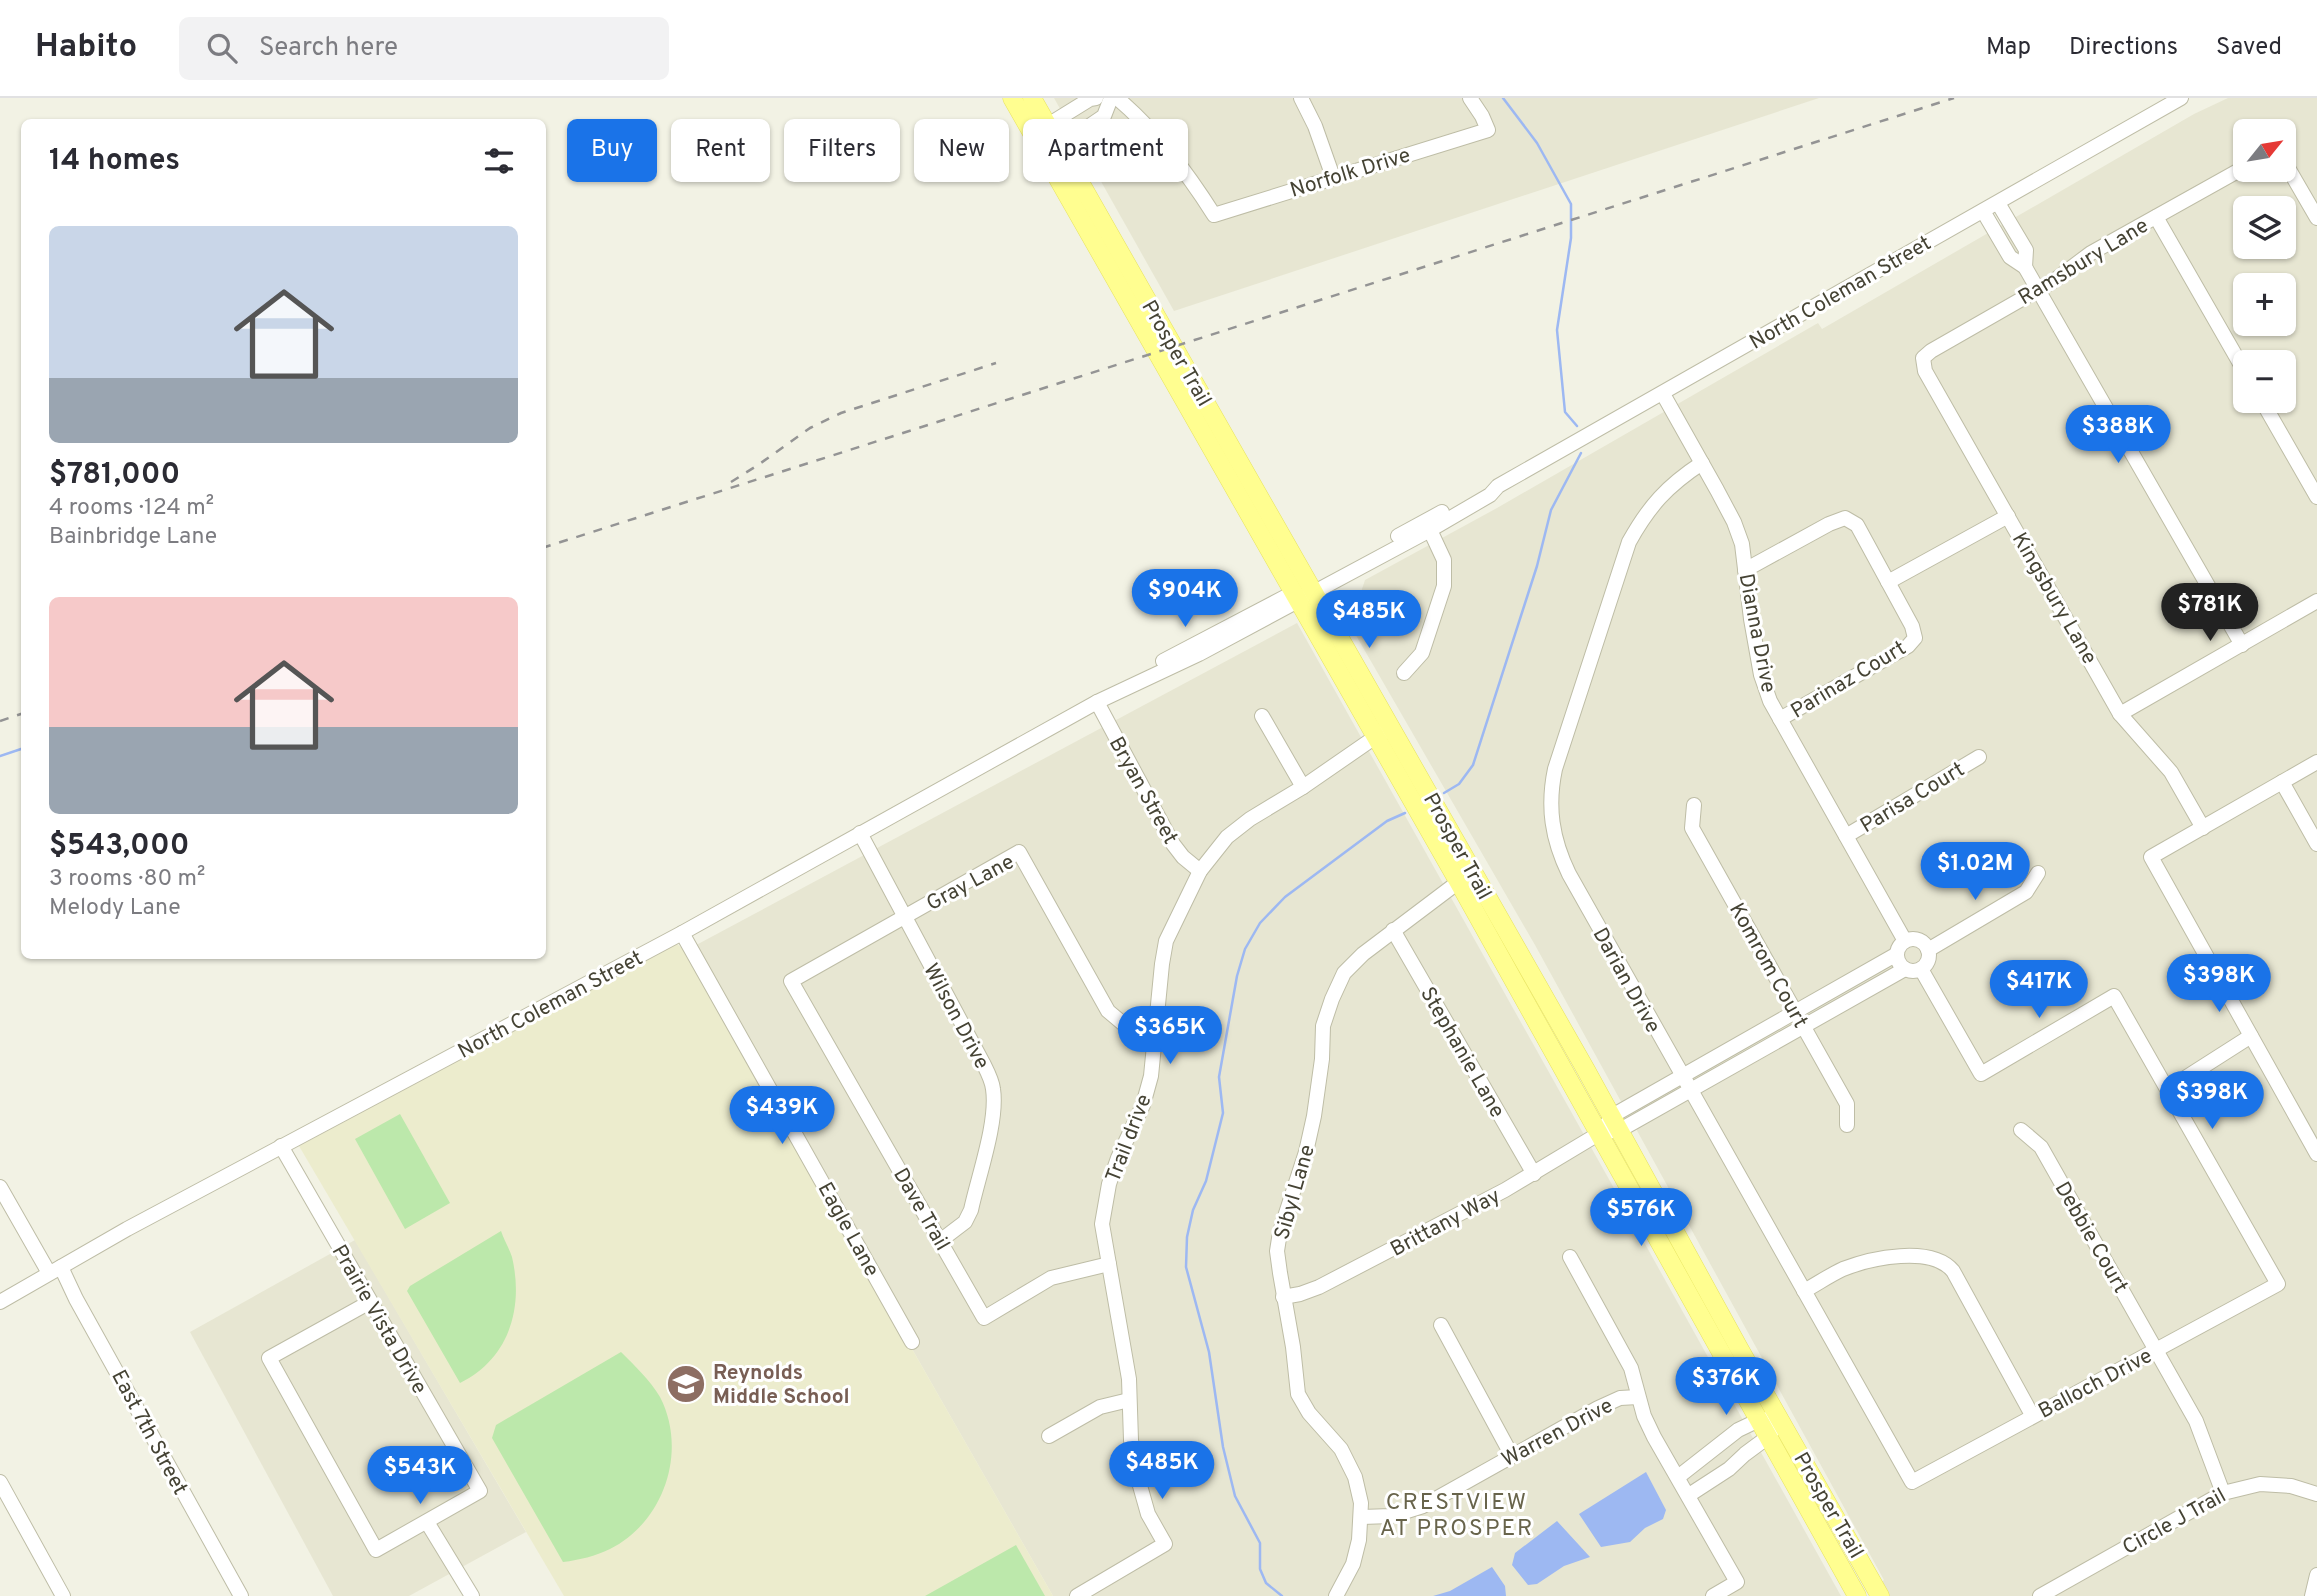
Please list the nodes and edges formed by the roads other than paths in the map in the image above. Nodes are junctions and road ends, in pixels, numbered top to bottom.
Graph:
1 (1012, 98) edge
2 (1032, 98) edge
3 (1096, 98) edge
4 (1114, 98) edge
5 (1301, 98) edge
6 (1470, 98) edge
7 (2181, 98) edge
8 (1024, 119) edge
9 (1044, 119) edge
10 (1058, 119) edge
11 (1100, 119) edge
12 (2233, 174) edge
13 (1333, 177) junction
14 (1061, 182) edge
15 (1080, 182) edge
16 (2296, 182) edge
17 (1998, 202) junction
18 (1983, 211) junction
19 (2156, 217) junction
20 (2317, 218) edge
21 (2025, 267) junction
22 (2038, 290) junction
23 (2233, 351) edge
24 (1923, 358) joint
25 (1663, 394) junction
26 (2269, 413) edge
27 (1702, 463) junction
28 (1498, 486) junction
29 (2317, 497) edge
30 (2008, 516) junction
31 (1430, 530) junction
32 (1745, 570) junction
33 (1888, 582) junction
34 (1304, 592) junction
35 (2317, 601) edge
36 (2242, 645) junction
37 (1404, 673) dead end
38 (1097, 702) junction
39 (2120, 714) junction
40 (1262, 716) dead end
41 (1780, 719) junction
42 (1384, 731) junction
43 (1979, 757) dead end
44 (2317, 762) edge
45 (2282, 782) junction
46 (1303, 787) junction
47 (1694, 805) dead end
48 (2203, 828) junction
49 (859, 833) junction
50 (1846, 836) junction
51 (2317, 844) edge
52 (1200, 871) junction
53 (2038, 873) dead end
54 (1466, 876) junction
55 (905, 917) junction
56 (1393, 930) junction
57 (682, 933) junction
58 (1905, 941) junction
59 (1928, 950) junction
60 (1897, 954) junction
61 (1905, 969) junction
62 (1921, 969) junction
63 (791, 981) joint
64 (1800, 1020) junction
65 (1155, 1031) junction
66 (2251, 1036) junction
67 (1682, 1077) junction
68 (2168, 1088) junction
69 (1690, 1091) junction
70 (1616, 1123) junction
71 (1847, 1125) dead end
72 (2021, 1130) dead end
73 (1600, 1133) junction
74 (281, 1146) junction
75 (2317, 1154) edge
76 (1534, 1174) junction
77 (0, 1186) edge
78 (940, 1241) junction
79 (1570, 1256) dead end
80 (1109, 1264) junction
81 (55, 1270) junction
82 (1804, 1291) junction
83 (1283, 1297) junction
84 (0, 1302) edge
85 (370, 1302) junction
86 (1441, 1325) dead end
87 (912, 1342) dead end
88 (2157, 1350) junction
89 (1638, 1396) junction
90 (1129, 1400) junction
91 (2032, 1415) junction
92 (1780, 1419) junction
93 (1759, 1420) junction
94 (1049, 1436) dead end
95 (1768, 1437) junction
96 (1512, 1456) junction
97 (1705, 1457) junction
98 (1718, 1475) junction
99 (1678, 1477) junction
100 (0, 1482) edge
101 (1912, 1482) joint
102 (2223, 1493) junction
103 (2317, 1494) edge
104 (1689, 1495) junction
105 (1362, 1517) junction
106 (427, 1522) junction
107 (2317, 1575) edge
108 (63, 1596) edge
109 (241, 1596) edge
110 (472, 1596) edge
111 (1077, 1596) edge
112 (1336, 1596) edge
113 (1713, 1596) edge
114 (1857, 1596) edge
115 (1880, 1596) edge
116 (2040, 1596) edge
117 (2312, 1596) edge

1 - 8 main road, Prosper Trail
2 - 9 main road, Prosper Trail
3 - 10 street
4 - 11 street
4 - 13 street, Norfolk Drive
5 - 13 street
6 - 13 street, Norfolk Drive
7 - 17 street, North Coleman Street
12 - 19 street, Ramsbury Lane
14 - 34 main road, Prosper Trail
15 - 34 main road, Prosper Trail
16 - 20 street
17 - 18 street, North Coleman Street
17 - 21 street
18 - 21 street
18 - 25 street, North Coleman Street
19 - 22 street, Ramsbury Lane
19 - 23 street
21 - 22 street
22 - 24 street, Ramsbury Lane
22 - 36 street
24 - 30 street, Kingsbury Lane
25 - 27 street, Dianna Drive
25 - 28 street, North Coleman Street
26 - 29 street
27 - 32 street, Dianna Drive
27 - 67 street, Darian Drive
28 - 31 street, North Coleman Street
28 - 34 street, North Coleman Street
30 - 33 street
30 - 39 street, Kingsbury Lane
31 - 34 street, North Coleman Street
31 - 37 street
32 - 33 street
32 - 41 street, Dianna Drive
33 - 41 street, Parinaz Court
34 - 38 street, North Coleman Street
34 - 42 main road, Prosper Trail
35 - 36 street
36 - 39 street
38 - 49 street, North Coleman Street
38 - 52 street, Bryan Street
39 - 48 street, Kingsbury Lane
40 - 46 street
41 - 50 street, Dianna Drive
42 - 46 street, Trail drive
42 - 54 main road, Prosper Trail
43 - 50 street, Parisa Court
44 - 45 street
45 - 48 street
45 - 51 street
46 - 52 street, Trail drive
47 - 64 street, Komrom Court
48 - 66 street
49 - 55 street, Wilson Drive
49 - 57 street, North Coleman Street
50 - 58 street, Dianna Drive
52 - 65 street, Trail drive
53 - 59 street
54 - 56 street, Sibyl Lane
54 - 70 main road, Prosper Trail
54 - 73 main road, Prosper Trail
55 - 63 street, Gray Lane
55 - 65 street, Gray Lane
55 - 78 street, Wilson Drive
56 - 76 street, Stephanie Lane
56 - 83 street, Sibyl Lane
57 - 74 street, North Coleman Street
57 - 87 street, Eagle Lane
58 - 59 street
58 - 60 street
59 - 62 street
60 - 61 street
60 - 64 street, Brittany Way
61 - 62 street
61 - 64 street, Brittany Way
62 - 68 street
63 - 78 street, Dave Trail
64 - 67 street, Brittany Way
64 - 69 street, Brittany Way
64 - 71 street, Komrom Court
65 - 80 street, Trail drive
66 - 68 street
66 - 75 street
67 - 69 street, Darian Drive
67 - 70 street, Brittany Way
68 - 88 street, Balloch Drive
69 - 70 street, Brittany Way
69 - 82 street, Darian Drive
70 - 73 street, Brittany Way
70 - 92 main road, Prosper Trail
72 - 88 street, Debbie Court
73 - 76 street, Brittany Way
73 - 93 main road, Prosper Trail
74 - 81 street, North Coleman Street
74 - 85 street, Prairie Vista Drive
76 - 83 street, Brittany Way
77 - 81 street, East 7th Street
78 - 80 street, Dave Trail
79 - 89 street
80 - 90 street, Trail drive
81 - 84 street, North Coleman Street
81 - 109 street, East 7th Street
82 - 91 street
82 - 101 street, Darian Drive
83 - 105 street, Sibyl Lane
85 - 106 street, Prairie Vista Drive
85 - 106 street
86 - 96 street
88 - 91 street, Balloch Drive
88 - 102 street, Debbie Court
89 - 96 street, Warren Drive
89 - 99 street
90 - 94 street
90 - 111 street, Trail drive
91 - 101 street, Balloch Drive
92 - 93 street
92 - 95 street
92 - 115 main road, Prosper Trail
93 - 95 main road, Prosper Trail
93 - 97 street
95 - 98 street
95 - 114 main road, Prosper Trail
96 - 105 street, Warren Drive
97 - 98 street
97 - 99 street
98 - 104 street
99 - 104 street
100 - 108 street
102 - 103 street, Circle J Trail
102 - 116 street, Circle J Trail
104 - 113 street
105 - 112 street, Sibyl Lane
106 - 110 street
107 - 117 street

